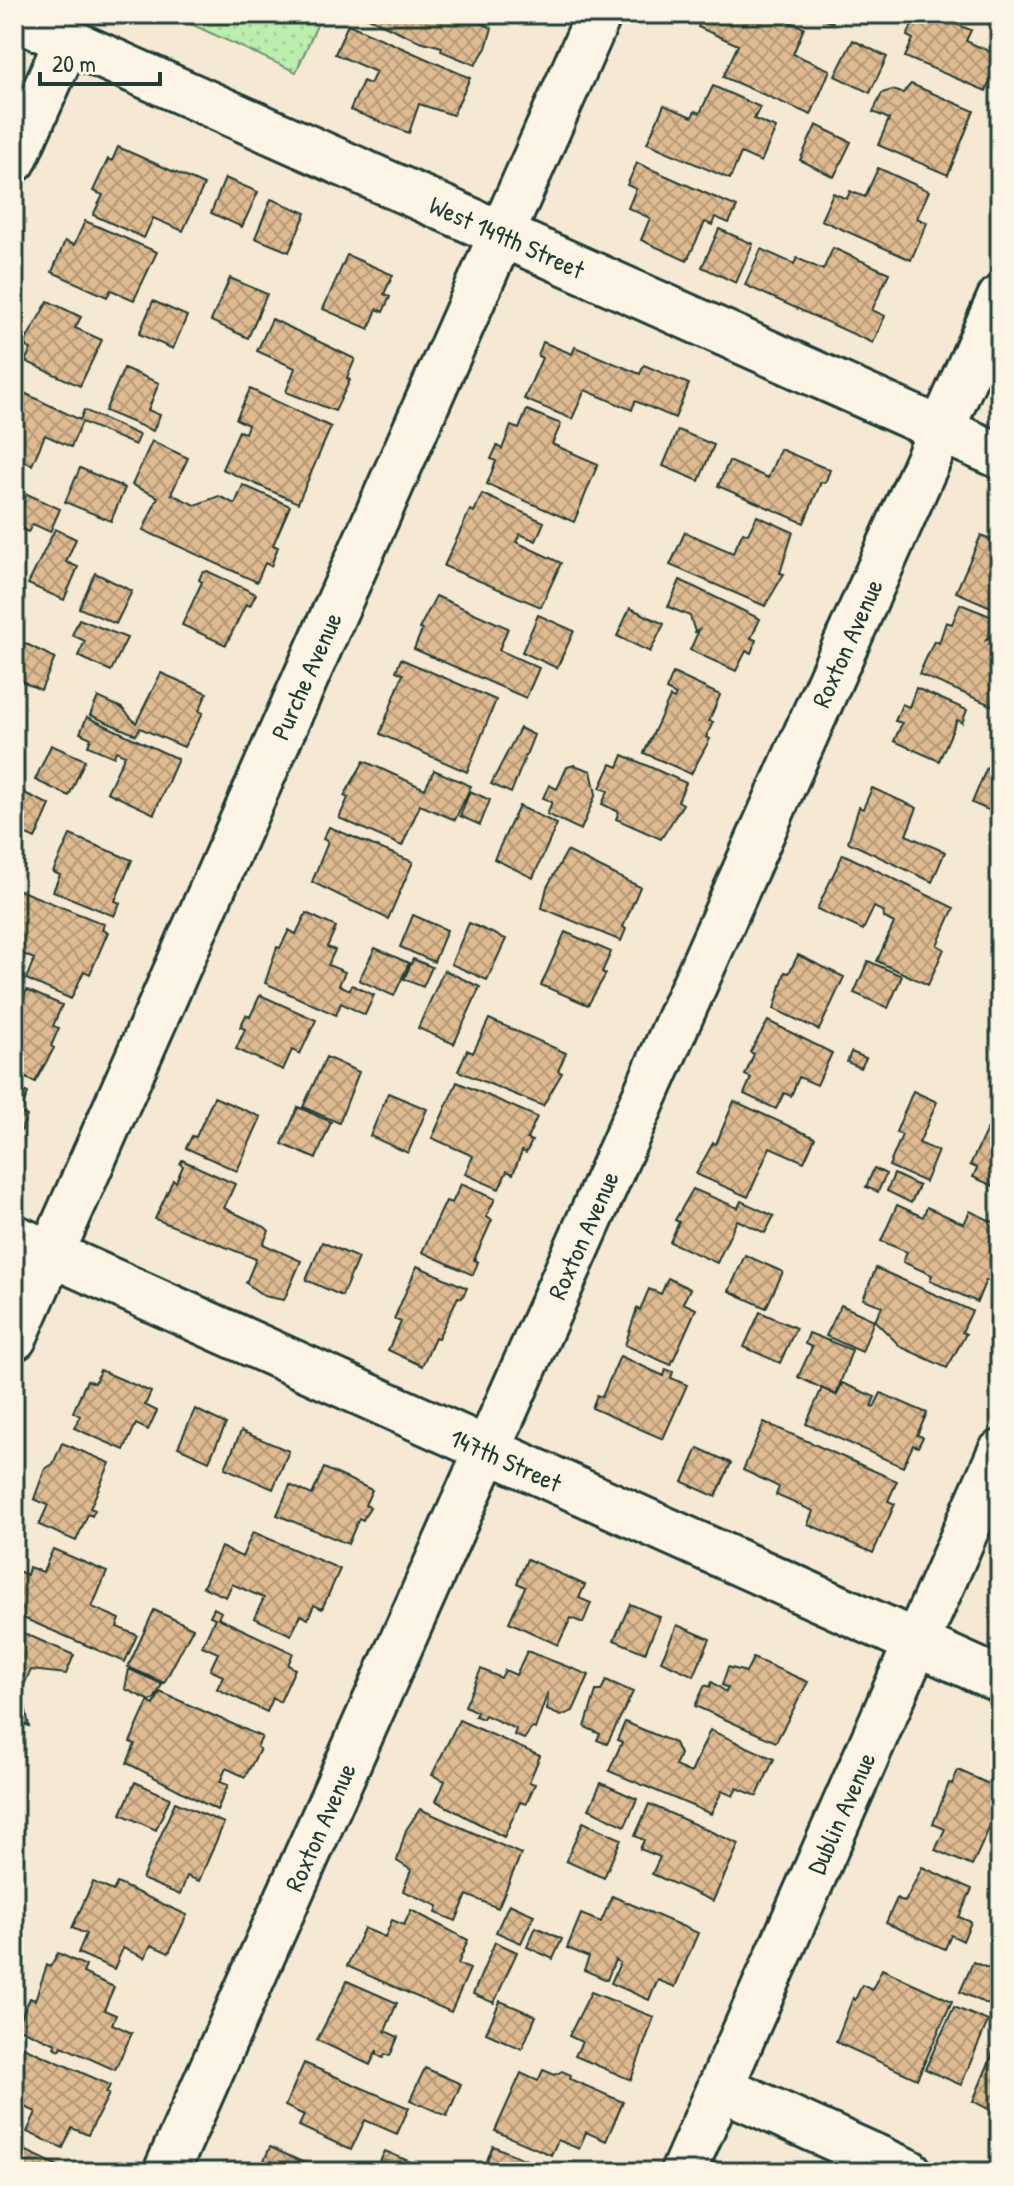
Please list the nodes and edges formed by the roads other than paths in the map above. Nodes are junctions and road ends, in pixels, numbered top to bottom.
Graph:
1 (599, 14) edge
2 (14, 17) edge
3 (67, 41) junction
4 (14, 160) edge
5 (500, 234) junction
6 (1000, 298) edge
7 (941, 430) junction
8 (1000, 456) edge
9 (33, 1245) edge
10 (14, 1338) edge
11 (486, 1452) junction
12 (1000, 1453) edge
13 (917, 1642) junction
14 (1000, 1680) edge
15 (720, 2087) junction
16 (166, 2172) edge
17 (683, 2172) edge
18 (909, 2172) edge

1 - 5 street, Purche Avenue
2 - 3 street, West 149th Street
3 - 4 street
3 - 5 street, West 149th Street
5 - 7 street, West 149th Street
5 - 9 street, Purche Avenue
6 - 7 street, Roxton Avenue
7 - 8 street, West 149th Street
7 - 11 street, Roxton Avenue
9 - 10 street, Purche Avenue
9 - 11 street, 147th Street
11 - 13 street, 147th Street
11 - 16 street, Roxton Avenue
12 - 13 street, Dublin Avenue
13 - 14 street, 147th Street
13 - 15 street, Dublin Avenue
15 - 17 street, Dublin Avenue
15 - 18 street

